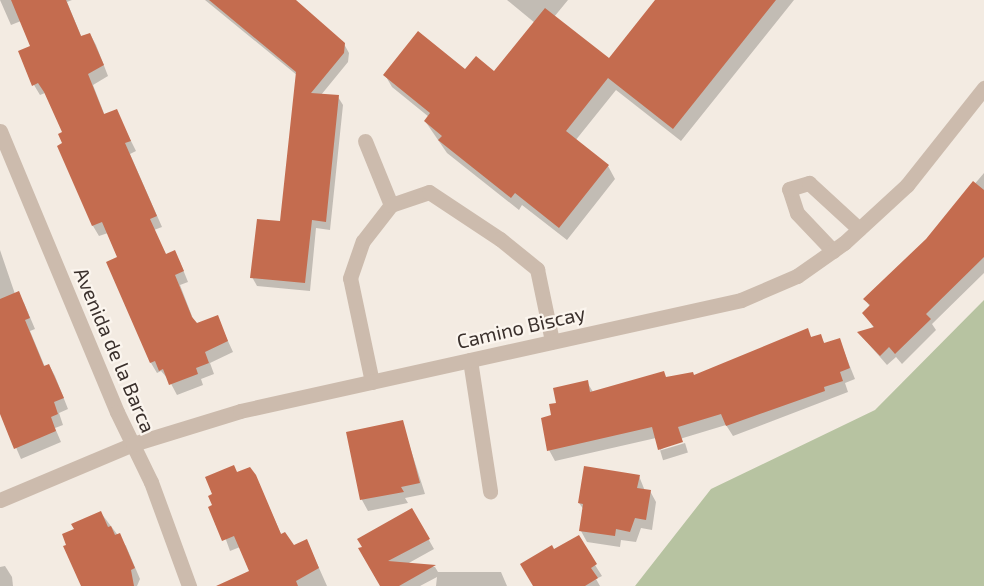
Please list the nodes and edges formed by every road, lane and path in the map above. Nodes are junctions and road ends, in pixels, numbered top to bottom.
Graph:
1 (984, 88) edge
2 (0, 131) edge
3 (365, 141) dead end
4 (392, 205) junction
5 (859, 229) junction
6 (833, 251) junction
7 (552, 341) junction
8 (470, 360) junction
9 (372, 382) junction
10 (133, 444) junction
11 (490, 491) dead end
12 (0, 500) edge
13 (189, 586) edge

1 - 5 street, Camino Biscay
2 - 10 street, Avenida de la Barca
3 - 4 street
4 - 7 street
4 - 9 street
5 - 6 street, Camino Biscay
5 - 6 street
6 - 7 street, Camino Biscay
7 - 8 street, Camino Biscay
8 - 9 street, Camino Biscay
8 - 11 street
9 - 10 street, Camino Biscay
10 - 12 street, Camino Biscay
10 - 13 street, Avenida de la Barca

